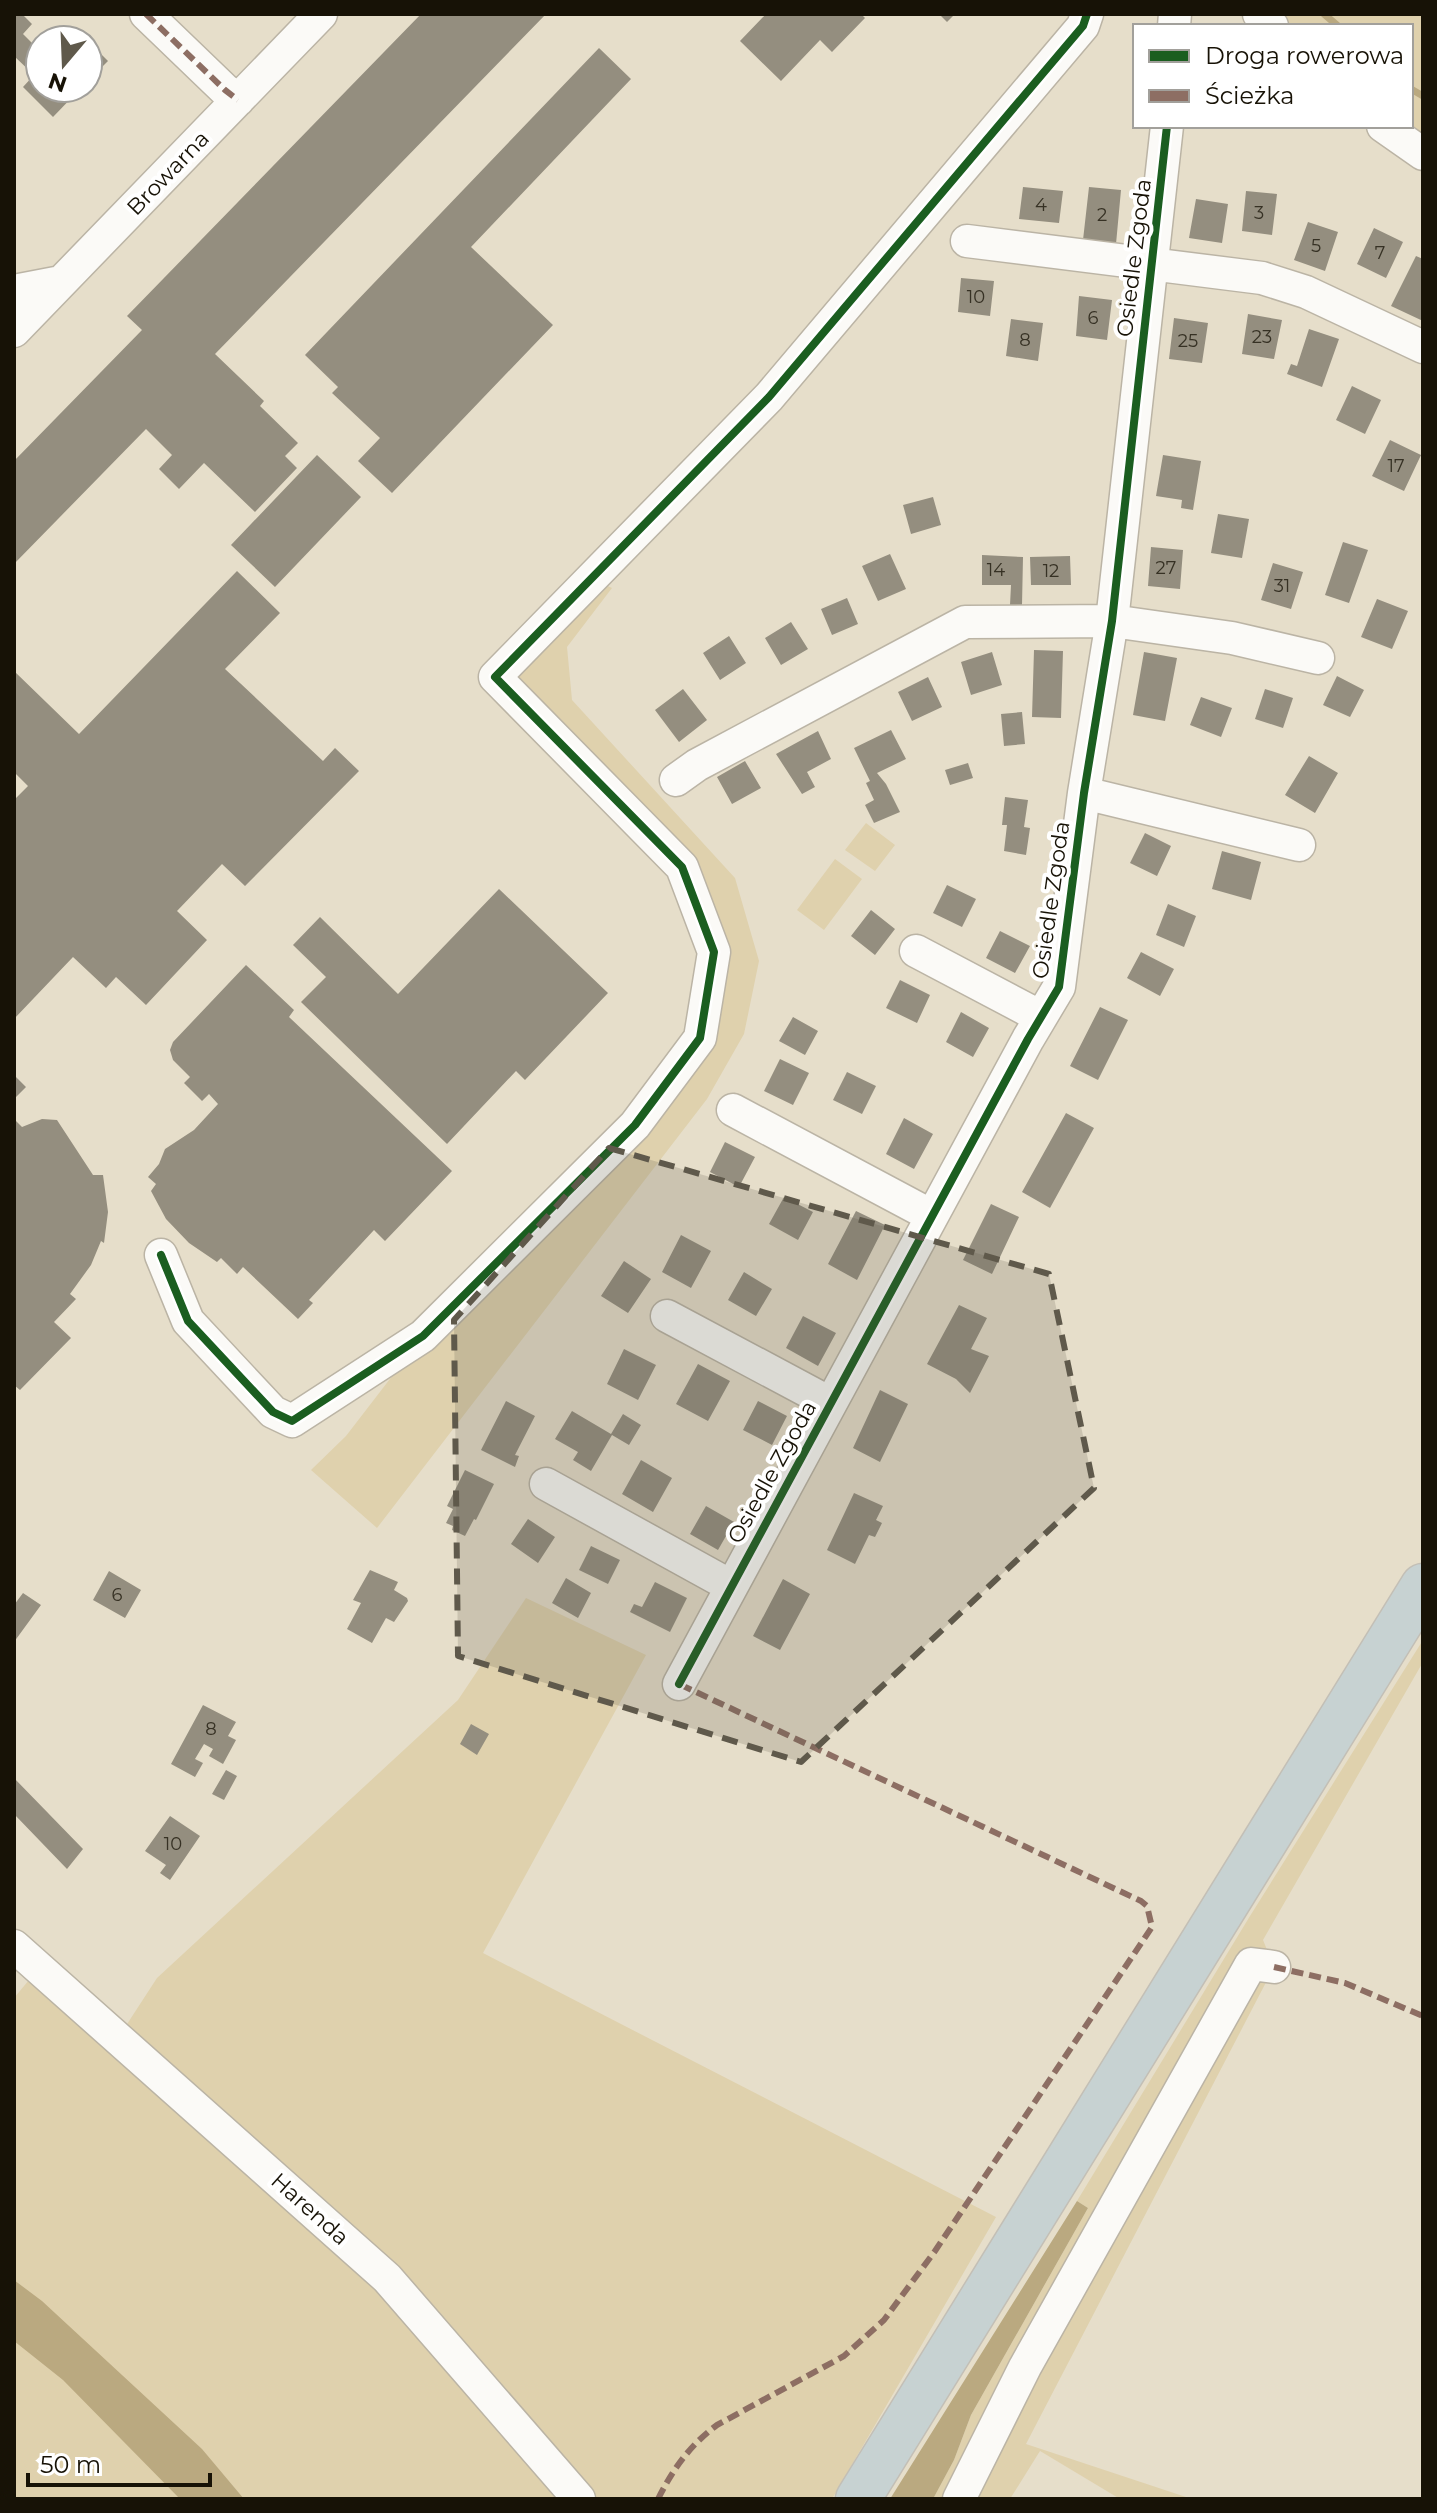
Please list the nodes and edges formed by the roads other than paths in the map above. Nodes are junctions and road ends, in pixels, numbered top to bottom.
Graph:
1 (146, 14) edge
2 (321, 14) edge
3 (1087, 14) edge
4 (238, 100) junction
5 (1167, 128) edge
6 (1386, 128) edge
7 (1423, 154) edge
8 (967, 241) dead end
9 (1150, 264) junction
10 (61, 282) junction
11 (14, 291) edge
12 (14, 331) edge
13 (1423, 347) edge
14 (1112, 621) junction
15 (1318, 658) dead end
16 (676, 780) dead end
17 (1084, 793) junction
18 (1299, 845) dead end
19 (916, 951) dead end
20 (1041, 1017) junction
21 (733, 1110) dead end
22 (932, 1216) junction
23 (161, 1255) dead end
24 (667, 1316) dead end
25 (830, 1403) junction
26 (546, 1484) dead end
27 (731, 1586) junction
28 (1423, 1586) edge
29 (679, 1684) dead end
30 (14, 1946) edge
31 (1274, 1967) dead end
32 (579, 2499) edge
33 (858, 2499) edge
34 (959, 2499) edge

1 - 4 street
2 - 4 street, Browarna
3 - 23 street
4 - 10 street, Browarna
5 - 9 street, Osiedle Zgoda
6 - 7 street
8 - 9 street, Osiedle Zgoda
9 - 13 street, Osiedle Zgoda
9 - 14 street, Osiedle Zgoda
10 - 11 street
10 - 12 street, Browarna
14 - 15 street
14 - 16 street
14 - 17 street, Osiedle Zgoda
17 - 18 street, Osiedle Zgoda
17 - 20 street, Osiedle Zgoda
19 - 20 street, Osiedle Zgoda
20 - 22 street, Osiedle Zgoda
21 - 22 street
22 - 25 street, Osiedle Zgoda
24 - 25 street, Osiedle Zgoda
25 - 27 street, Osiedle Zgoda
26 - 27 street
27 - 29 street, Osiedle Zgoda
28 - 33 highway
30 - 32 street, Harenda
31 - 34 street

